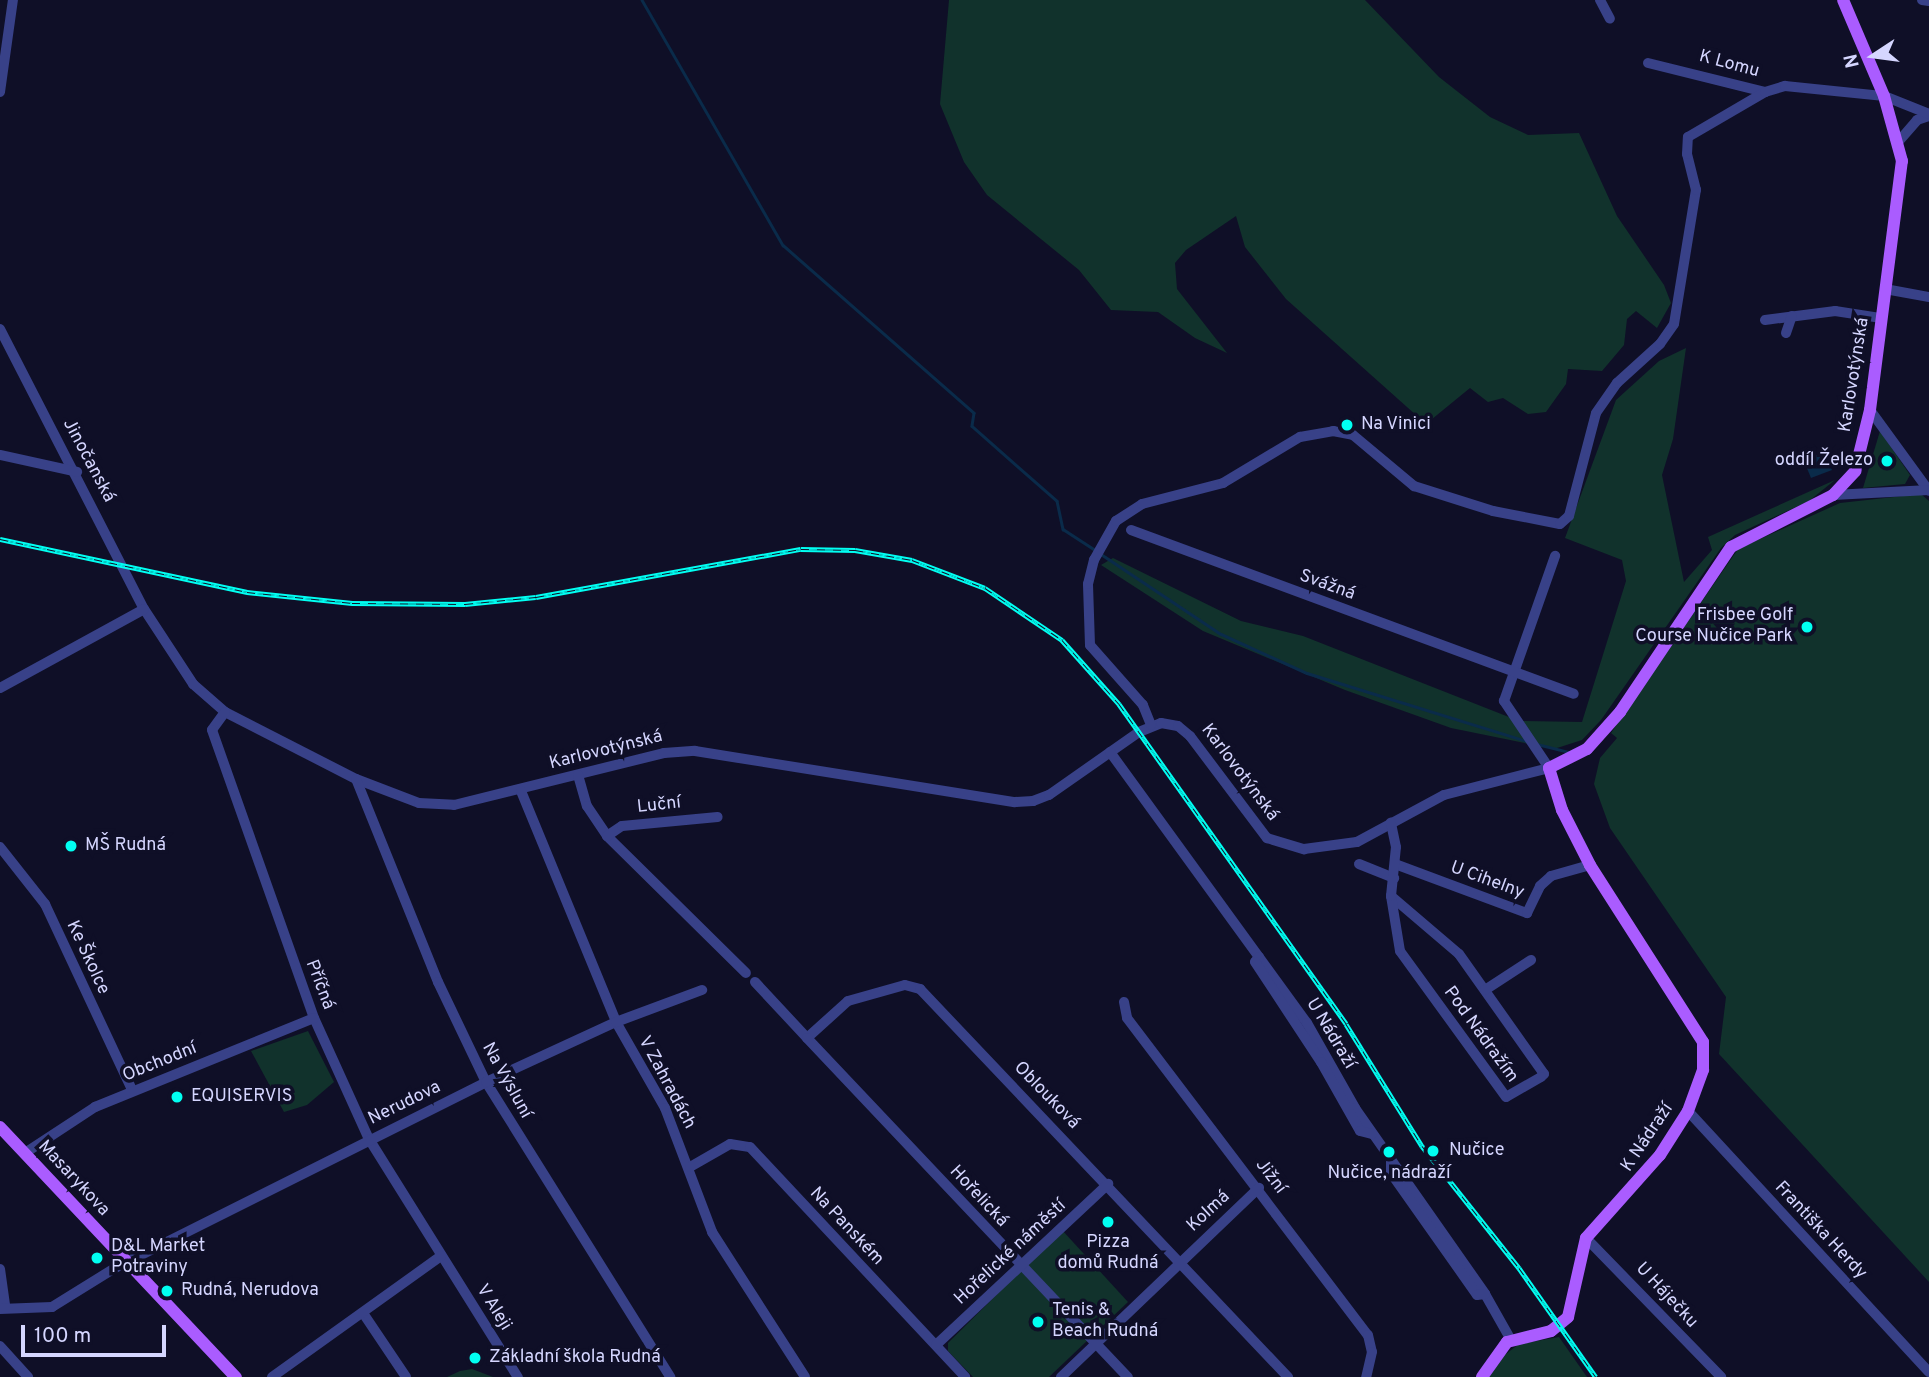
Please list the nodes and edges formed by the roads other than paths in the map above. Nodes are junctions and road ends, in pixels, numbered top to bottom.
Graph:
1 (13, 0) edge
2 (1600, 0) edge
3 (1843, 0) edge
4 (1922, 0) edge
5 (1929, 1) edge
6 (1610, 19) dead end
7 (1648, 62) dead end
8 (0, 92) edge
9 (1765, 92) junction
10 (1884, 96) junction
11 (1929, 115) edge
12 (1899, 141) junction
13 (1885, 289) junction
14 (1929, 298) edge
15 (1792, 316) junction
16 (1881, 318) junction
17 (1765, 320) dead end
18 (0, 329) edge
19 (1786, 333) dead end
20 (1870, 410) junction
21 (0, 455) edge
22 (77, 472) junction
23 (1929, 490) edge
24 (1833, 495) junction
25 (1131, 530) dead end
26 (1555, 556) dead end
27 (145, 609) junction
28 (1512, 671) junction
29 (0, 688) edge
30 (1574, 694) dead end
31 (225, 712) junction
32 (1152, 725) junction
33 (1110, 752) junction
34 (1549, 768) junction
35 (578, 775) junction
36 (356, 779) junction
37 (521, 791) junction
38 (718, 817) dead end
39 (1391, 823) junction
40 (607, 836) junction
41 (0, 847) edge
42 (1359, 864) dead end
43 (1395, 864) junction
44 (1590, 865) junction
45 (1394, 878) junction
46 (1391, 897) junction
47 (1531, 960) dead end
48 (746, 973) dead end
49 (755, 982) dead end
50 (702, 990) dead end
51 (1485, 990) junction
52 (1124, 1002) dead end
53 (314, 1018) junction
54 (616, 1022) junction
55 (807, 1038) junction
56 (486, 1082) junction
57 (132, 1090) junction
58 (1688, 1111) junction
59 (0, 1127) edge
60 (369, 1139) junction
61 (25, 1153) junction
62 (690, 1167) junction
63 (1108, 1184) junction
64 (1259, 1188) junction
65 (1586, 1238) junction
66 (441, 1256) junction
67 (1182, 1260) junction
68 (128, 1262) junction
69 (1019, 1264) junction
70 (0, 1269) edge
71 (3, 1307) edge
72 (363, 1313) junction
73 (1511, 1340) junction
74 (1096, 1344) junction
75 (936, 1345) junction
76 (0, 1346) edge
77 (1929, 1372) edge
78 (28, 1377) edge
79 (236, 1377) edge
80 (272, 1377) edge
81 (406, 1377) edge
82 (518, 1377) edge
83 (670, 1377) edge
84 (805, 1377) edge
85 (965, 1377) edge
86 (1061, 1377) edge
87 (1128, 1377) edge
88 (1287, 1377) edge
89 (1366, 1377) edge
90 (1482, 1377) edge
91 (1721, 1377) edge

1 - 8 street
2 - 6 street
3 - 10 main road, Karlovotýnská
4 - 5 street
7 - 9 street, K Lomu
9 - 10 street, K Lomu
9 - 32 street
10 - 11 street, K Lomu
10 - 12 main road, Karlovotýnská
11 - 12 street
12 - 13 main road, Karlovotýnská
13 - 14 street
13 - 16 main road, Karlovotýnská
15 - 16 street
15 - 17 street
15 - 19 street
16 - 20 main road, Karlovotýnská
18 - 22 street, Jinočanská
20 - 23 street
20 - 24 main road, Karlovotýnská
21 - 22 street
22 - 27 street, Jinočanská
23 - 24 street
24 - 34 main road, Karlovotýnská
25 - 28 street, Svážná
26 - 28 street
27 - 29 street
27 - 31 street, Karlovotýnská
28 - 30 street, Svážná
28 - 34 street
31 - 36 street, Karlovotýnská
31 - 53 street, Příčná
32 - 33 street, Karlovotýnská
32 - 39 street, Karlovotýnská
33 - 35 street, Karlovotýnská
33 - 73 street, U Nádraží
34 - 39 street, Karlovotýnská
34 - 44 main road, K Nádraží
35 - 37 street, Karlovotýnská
35 - 40 street
36 - 37 street, Karlovotýnská
36 - 56 street, Na Výsluní
37 - 54 street, V Zahradách
38 - 40 street, Luční
39 - 43 street, Pod Nádražím
40 - 48 street
41 - 57 street, Ke Školce
42 - 45 street
43 - 44 street, U Cihelny
43 - 45 street, Pod Nádražím
44 - 58 main road, K Nádraží
45 - 46 street, Pod Nádražím
46 - 51 street, Pod Nádražím
46 - 51 street, Pod Nádražím
47 - 51 street, Pod Nádražím
49 - 55 street
50 - 54 street, Nerudova
52 - 64 street, Jižní
53 - 57 street, Obchodní
53 - 60 street, Příčná
54 - 56 street, Nerudova
54 - 62 street, V Zahradách
55 - 63 street, Oblouková
55 - 69 street, Hořelická
56 - 60 street, Nerudova
56 - 83 street, Na Výsluní
57 - 61 street, Obchodní
58 - 65 main road, K Nádraží
58 - 77 street, Františka Herdy
59 - 61 main road, Masarykova
60 - 66 street, Příčná
60 - 68 street, Nerudova
61 - 68 main road, Masarykova
62 - 75 street, Na Panském
62 - 84 street, V Zahradách
63 - 67 street, Oblouková
63 - 69 street, Hořelické náměstí
64 - 67 street, Kolmá
64 - 89 street, Jižní
65 - 73 main road
65 - 91 street, U Háječku
66 - 72 street
66 - 82 street, V Aleji
67 - 74 street
67 - 88 street, Oblouková
68 - 71 street, Nerudova
68 - 79 main road, Masarykova
69 - 74 street, Hořelická
69 - 75 street, Hořelické náměstí
70 - 71 street
72 - 80 street
72 - 81 street
73 - 90 main road
74 - 86 street
74 - 87 street, Hořelická
75 - 85 street, Na Panském
76 - 78 street

